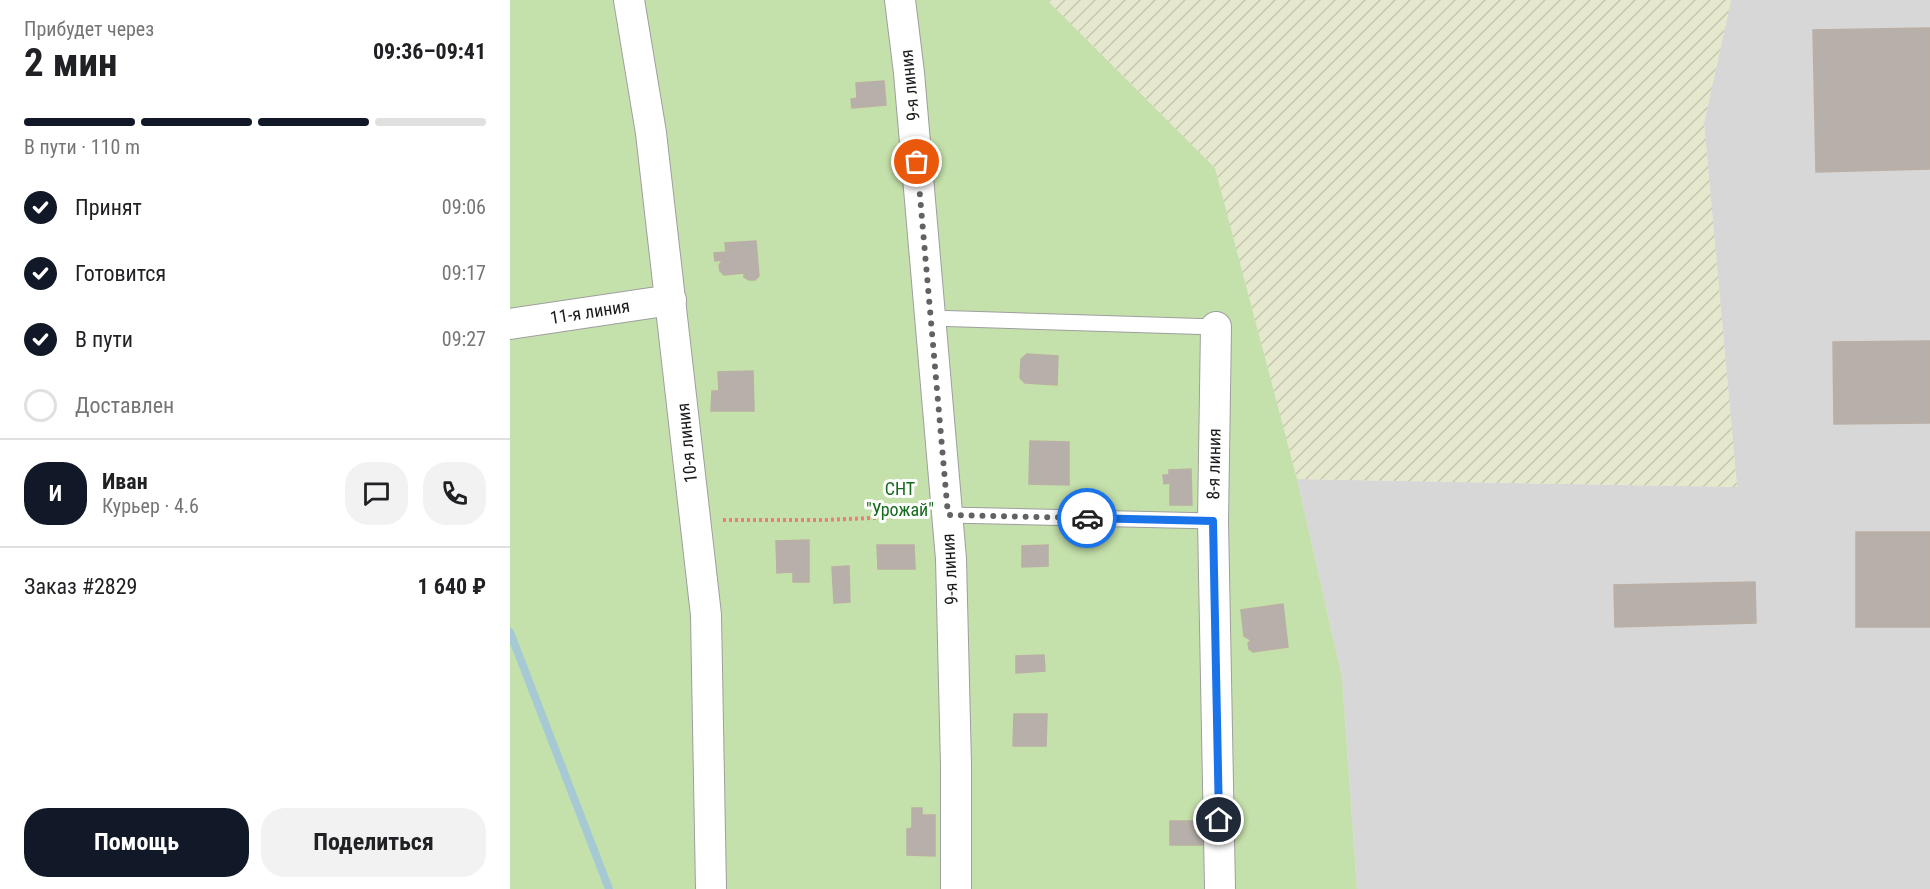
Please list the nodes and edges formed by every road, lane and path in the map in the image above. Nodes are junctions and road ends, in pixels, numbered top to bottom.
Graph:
1 (629, 0) edge
2 (900, 0) edge
3 (671, 300) junction
4 (931, 318) junction
5 (510, 324) edge
6 (1216, 327) joint
7 (948, 515) junction
8 (696, 519) junction
9 (1213, 521) junction
10 (711, 889) edge
11 (956, 889) edge
12 (1220, 889) edge

1 - 3 street, 10-я линия
2 - 4 street, 9-я линия
3 - 5 street, 11-я линия
3 - 8 street, 10-я линия
4 - 6 lane
4 - 7 street, 9-я линия
6 - 9 street, 8-я линия
7 - 8 path
7 - 9 lane
7 - 11 street, 9-я линия
8 - 10 street, 10-я линия
9 - 12 street, 8-я линия

